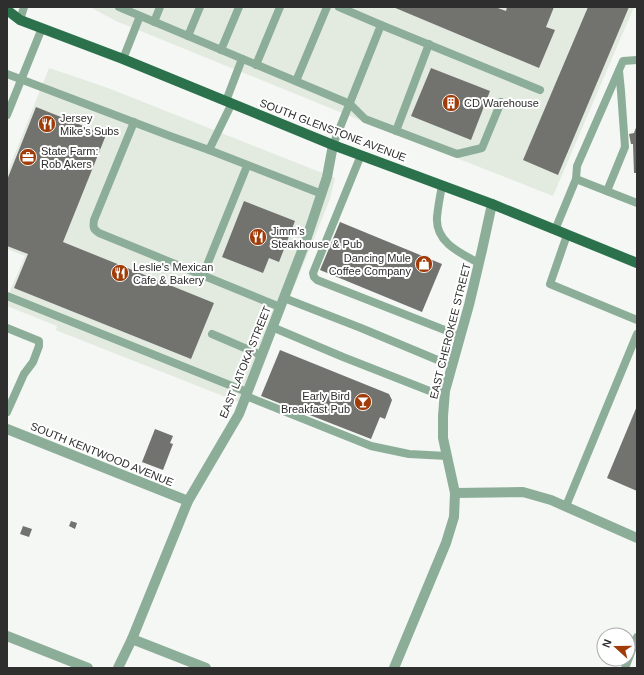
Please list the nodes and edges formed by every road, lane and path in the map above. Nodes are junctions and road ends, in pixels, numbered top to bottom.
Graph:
1 (24, 7) edge
2 (160, 7) edge
3 (200, 7) edge
4 (239, 7) edge
5 (280, 7) edge
6 (327, 7) edge
7 (339, 7) edge
8 (121, 8) edge
9 (7, 10) edge
10 (140, 16) junction
11 (7, 20) edge
12 (20, 20) junction
13 (154, 22) junction
14 (380, 25) junction
15 (42, 28) junction
16 (188, 36) junction
17 (429, 44) junction
18 (221, 50) junction
19 (123, 59) junction
20 (242, 59) junction
21 (637, 60) edge
22 (256, 65) junction
23 (619, 71) junction
24 (7, 74) edge
25 (21, 80) junction
26 (296, 81) junction
27 (540, 90) dead end
28 (229, 102) junction
29 (501, 102) dead end
30 (350, 104) junction
31 (7, 115) edge
32 (134, 122) junction
33 (396, 131) junction
34 (334, 144) junction
35 (209, 150) junction
36 (361, 155) junction
37 (247, 166) junction
38 (576, 179) junction
39 (442, 186) junction
40 (607, 191) junction
41 (322, 194) junction
42 (637, 203) edge
43 (492, 204) junction
44 (555, 230) junction
45 (567, 235) junction
46 (479, 263) junction
47 (637, 263) edge
48 (203, 275) junction
49 (7, 296) edge
50 (282, 302) junction
51 (637, 320) edge
52 (272, 327) junction
53 (7, 328) edge
54 (212, 334) dead end
55 (637, 334) edge
56 (460, 336) junction
57 (261, 355) junction
58 (452, 366) junction
59 (247, 394) junction
60 (445, 398) junction
61 (7, 412) edge
62 (7, 429) edge
63 (447, 456) junction
64 (456, 493) junction
65 (188, 501) junction
66 (566, 506) junction
67 (637, 538) edge
68 (7, 636) edge
69 (637, 637) edge
70 (132, 638) junction
71 (88, 668) edge
72 (118, 668) edge
73 (206, 668) edge
74 (394, 668) edge
75 (625, 668) edge

1 - 12 lane
2 - 13 lane
3 - 16 lane
4 - 18 lane
5 - 22 lane
6 - 26 lane
7 - 14 lane
8 - 10 lane
9 - 12 main road, SOUTH GLENSTONE AVENUE
10 - 13 lane
10 - 19 lane
11 - 12 main road, SOUTH GLENSTONE AVENUE
12 - 15 main road, SOUTH GLENSTONE AVENUE
13 - 16 lane
14 - 17 lane
14 - 30 lane
15 - 19 main road, SOUTH GLENSTONE AVENUE
15 - 25 lane
16 - 18 lane
17 - 27 lane
17 - 33 lane
18 - 20 lane
19 - 28 main road, SOUTH GLENSTONE AVENUE
20 - 22 lane
20 - 28 lane
21 - 23 lane
22 - 26 lane
23 - 38 lane
23 - 40 lane
24 - 25 lane
25 - 31 lane
25 - 32 lane
26 - 30 lane
28 - 34 main road, SOUTH GLENSTONE AVENUE
28 - 35 lane
29 - 33 lane
30 - 33 lane
30 - 34 lane
32 - 35 lane
32 - 48 lane
34 - 36 main road, SOUTH GLENSTONE AVENUE
34 - 41 street, EAST LATOKA STREET
35 - 37 lane
36 - 39 main road, SOUTH GLENSTONE AVENUE
36 - 56 lane
37 - 41 lane
37 - 48 lane
38 - 40 lane
38 - 44 lane
39 - 43 main road, SOUTH GLENSTONE AVENUE
39 - 46 lane
40 - 42 lane
41 - 50 street, EAST LATOKA STREET
43 - 44 main road, SOUTH GLENSTONE AVENUE
43 - 46 street, EAST CHEROKEE STREET
44 - 45 main road, SOUTH GLENSTONE AVENUE
45 - 47 main road, SOUTH GLENSTONE AVENUE
45 - 51 lane
46 - 56 street, EAST CHEROKEE STREET
48 - 50 lane
49 - 59 lane
50 - 52 street, EAST LATOKA STREET
50 - 58 lane
52 - 57 street, EAST LATOKA STREET
52 - 60 lane
53 - 61 lane
54 - 57 lane
55 - 66 lane
56 - 58 street, EAST CHEROKEE STREET
57 - 59 street, EAST LATOKA STREET
58 - 60 street, EAST CHEROKEE STREET
59 - 63 lane
59 - 65 street, EAST LATOKA STREET
60 - 63 street, EAST CHEROKEE STREET
62 - 65 street, SOUTH KENTWOOD AVENUE
63 - 64 street, EAST CHEROKEE STREET
64 - 66 street
64 - 74 street, EAST CHEROKEE STREET
65 - 70 street, EAST LATOKA STREET
66 - 67 street
68 - 71 street
69 - 75 lane
70 - 72 street, EAST LATOKA STREET
70 - 73 street

